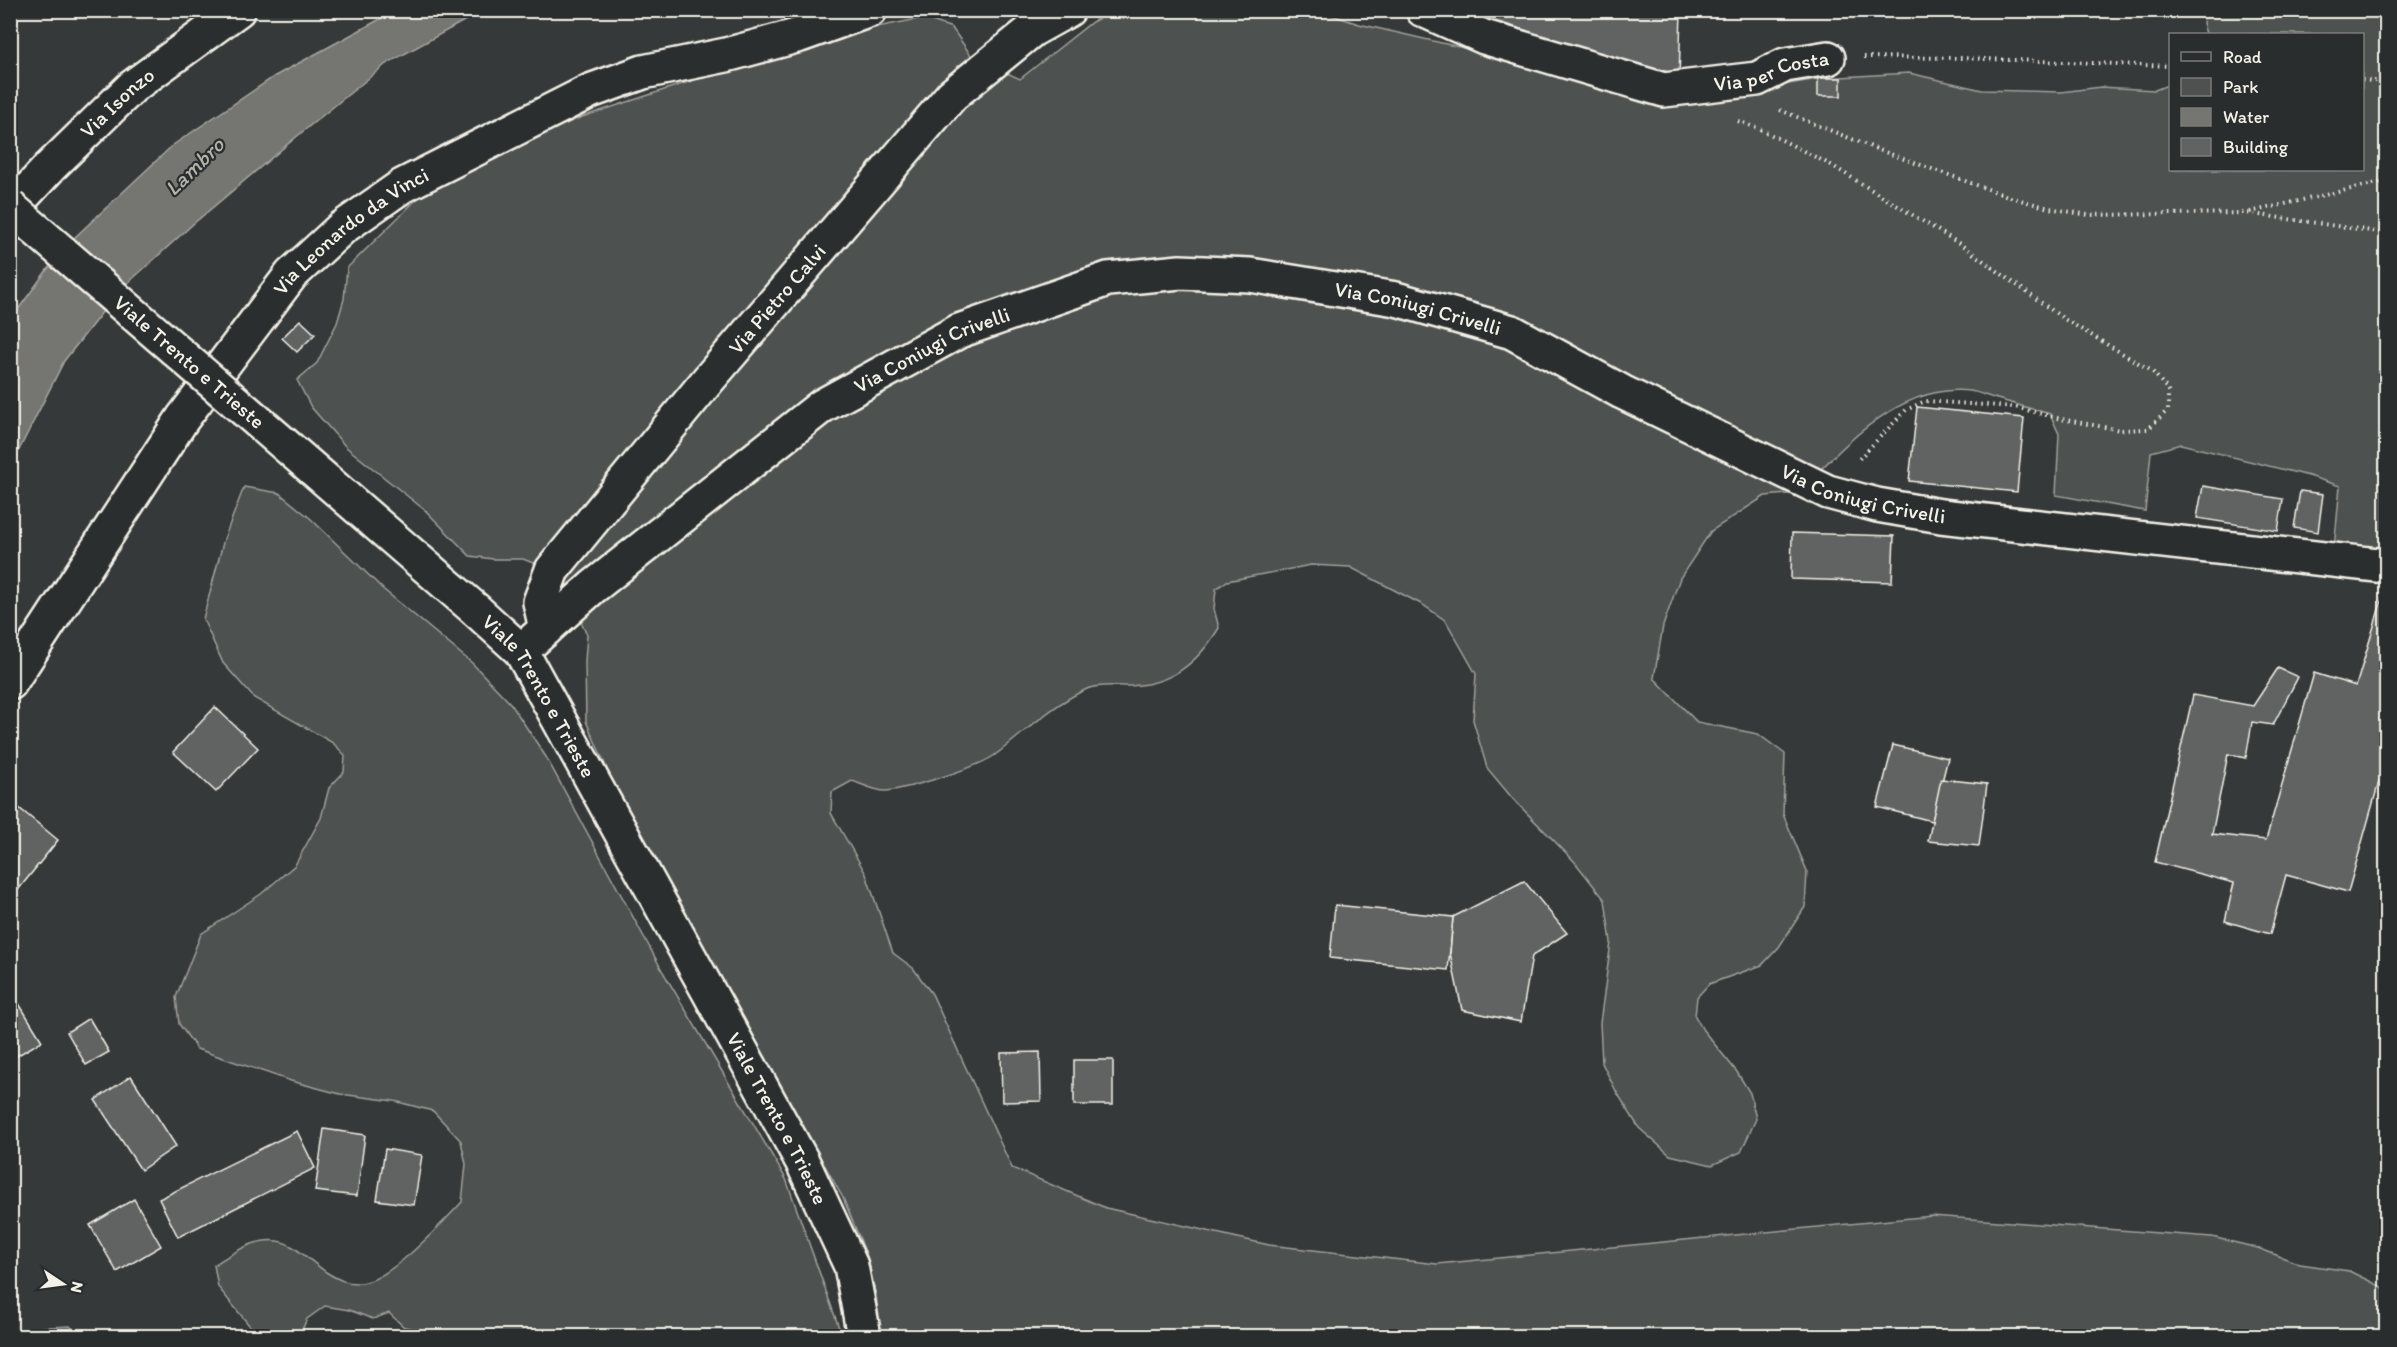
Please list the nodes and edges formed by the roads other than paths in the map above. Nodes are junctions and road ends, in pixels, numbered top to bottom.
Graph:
1 (237, 10) edge
2 (870, 10) edge
3 (1068, 10) edge
4 (1423, 10) edge
5 (1828, 58) road end
6 (10, 209) edge
7 (2386, 566) edge
8 (546, 629) junction
9 (521, 651) junction
10 (10, 683) edge
11 (864, 1336) edge

1 - 6 street, Via Isonzo
2 - 10 street, Via Leonardo da Vinci
3 - 8 street, Via Pietro Calvi
4 - 5 street, Via per Costa
6 - 9 street, Viale Trento e Trieste, bridge
7 - 8 street, Via Coniugi Crivelli
8 - 9 street, Via Coniugi Crivelli
9 - 11 street, Viale Trento e Trieste

